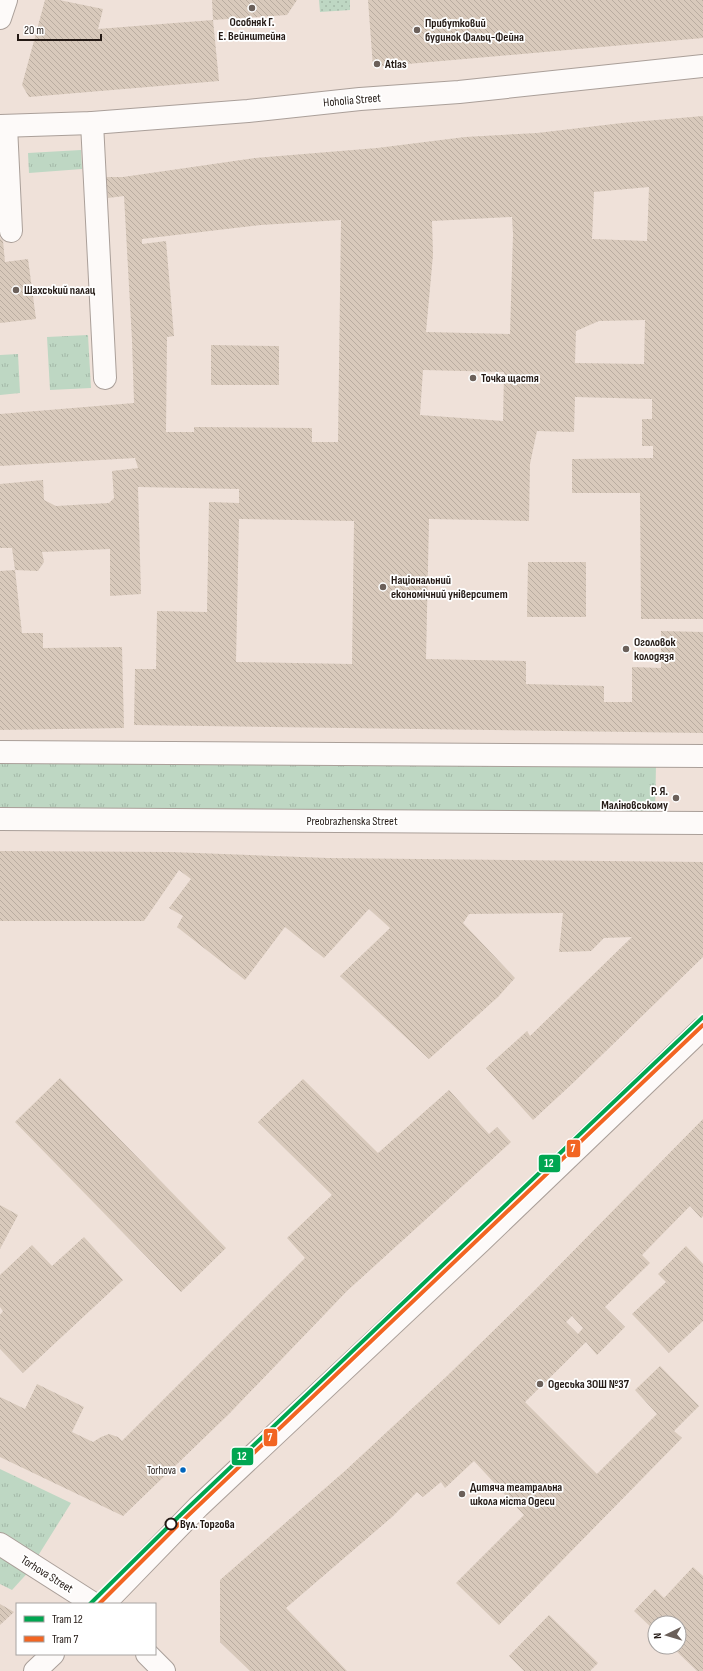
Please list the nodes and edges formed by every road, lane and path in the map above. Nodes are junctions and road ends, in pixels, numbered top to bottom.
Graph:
1 (6, 0) edge
2 (0, 18) edge
3 (703, 66) edge
4 (92, 123) junction
5 (3, 126) edge
6 (10, 231) dead end
7 (105, 378) dead end
8 (0, 752) edge
9 (703, 756) edge
10 (0, 819) edge
11 (703, 823) edge
12 (703, 1028) edge
13 (0, 1544) edge
14 (97, 1603) edge
15 (52, 1655) edge
16 (148, 1655) edge
17 (35, 1671) edge
18 (164, 1671) edge

1 - 2 street
3 - 4 street, Hoholia Street
4 - 5 street, Hoholia Street
4 - 7 street
5 - 6 street
8 - 9 street
10 - 11 street, Preobrazhenska Street
12 - 14 street
13 - 14 street, Torhova Street
15 - 17 street
16 - 18 street

